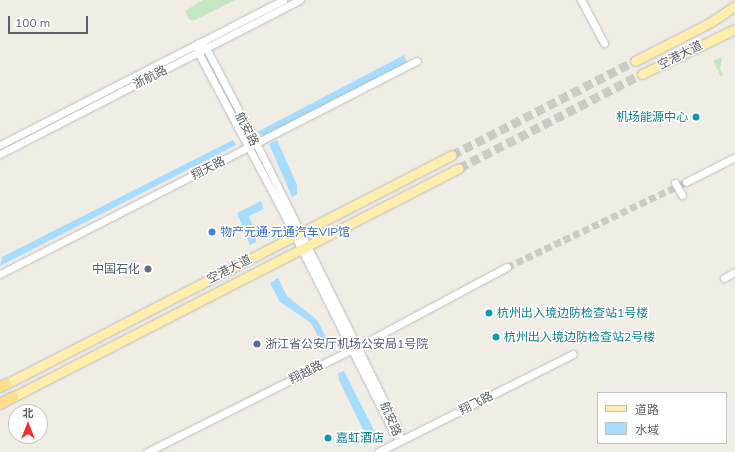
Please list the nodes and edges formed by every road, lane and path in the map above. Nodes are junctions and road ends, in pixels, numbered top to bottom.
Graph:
1 (283, 0) edge
2 (300, 0) edge
3 (581, 0) edge
4 (735, 6) edge
5 (735, 11) edge
6 (711, 22) junction
7 (735, 28) edge
8 (199, 43) junction
9 (604, 43) dead end
10 (206, 48) junction
11 (198, 52) junction
12 (635, 61) tunnel mouth
13 (417, 62) dead end
14 (642, 74) tunnel mouth
15 (256, 144) junction
16 (0, 145) edge
17 (248, 148) junction
18 (0, 154) edge
19 (452, 155) tunnel mouth
20 (735, 157) edge
21 (459, 168) tunnel mouth
22 (686, 182) tunnel mouth
23 (675, 183) dead end
24 (682, 195) dead end
25 (297, 234) junction
26 (304, 248) junction
27 (507, 267) tunnel mouth
28 (735, 272) edge
29 (0, 274) edge
30 (724, 278) dead end
31 (354, 348) junction
32 (573, 354) dead end
33 (3, 385) edge
34 (13, 397) joint
35 (0, 404) edge
36 (401, 440) junction
37 (147, 452) edge
38 (378, 452) edge

1 - 8 street, 浙航路
2 - 10 street, 浙航路
3 - 9 street
4 - 6 main road, 空港大道
5 - 6 street, 空港大道
6 - 12 main road, 空港大道
7 - 14 main road, 空港大道
8 - 10 street, 航安路
8 - 11 street
8 - 16 street, 浙航路
10 - 11 street, 浙航路
10 - 15 street, 航安路
11 - 17 street, 航安路
11 - 18 street, 浙航路
13 - 15 street, 翔天路
15 - 17 street, 翔天路
15 - 25 street, 航安路
17 - 25 street, 航安路
17 - 29 street, 翔天路
19 - 25 main road, 空港大道
20 - 22 street
21 - 26 main road, 空港大道
23 - 24 street
25 - 26 street, 航安路
25 - 33 main road, 空港大道
26 - 31 street, 航安路
26 - 34 main road, 空港大道
27 - 31 street, 翔越路
28 - 30 street
31 - 36 street, 航安路
31 - 37 street, 翔越路
32 - 36 street, 翔飞路
34 - 35 highway
36 - 38 street, 翔飞路

